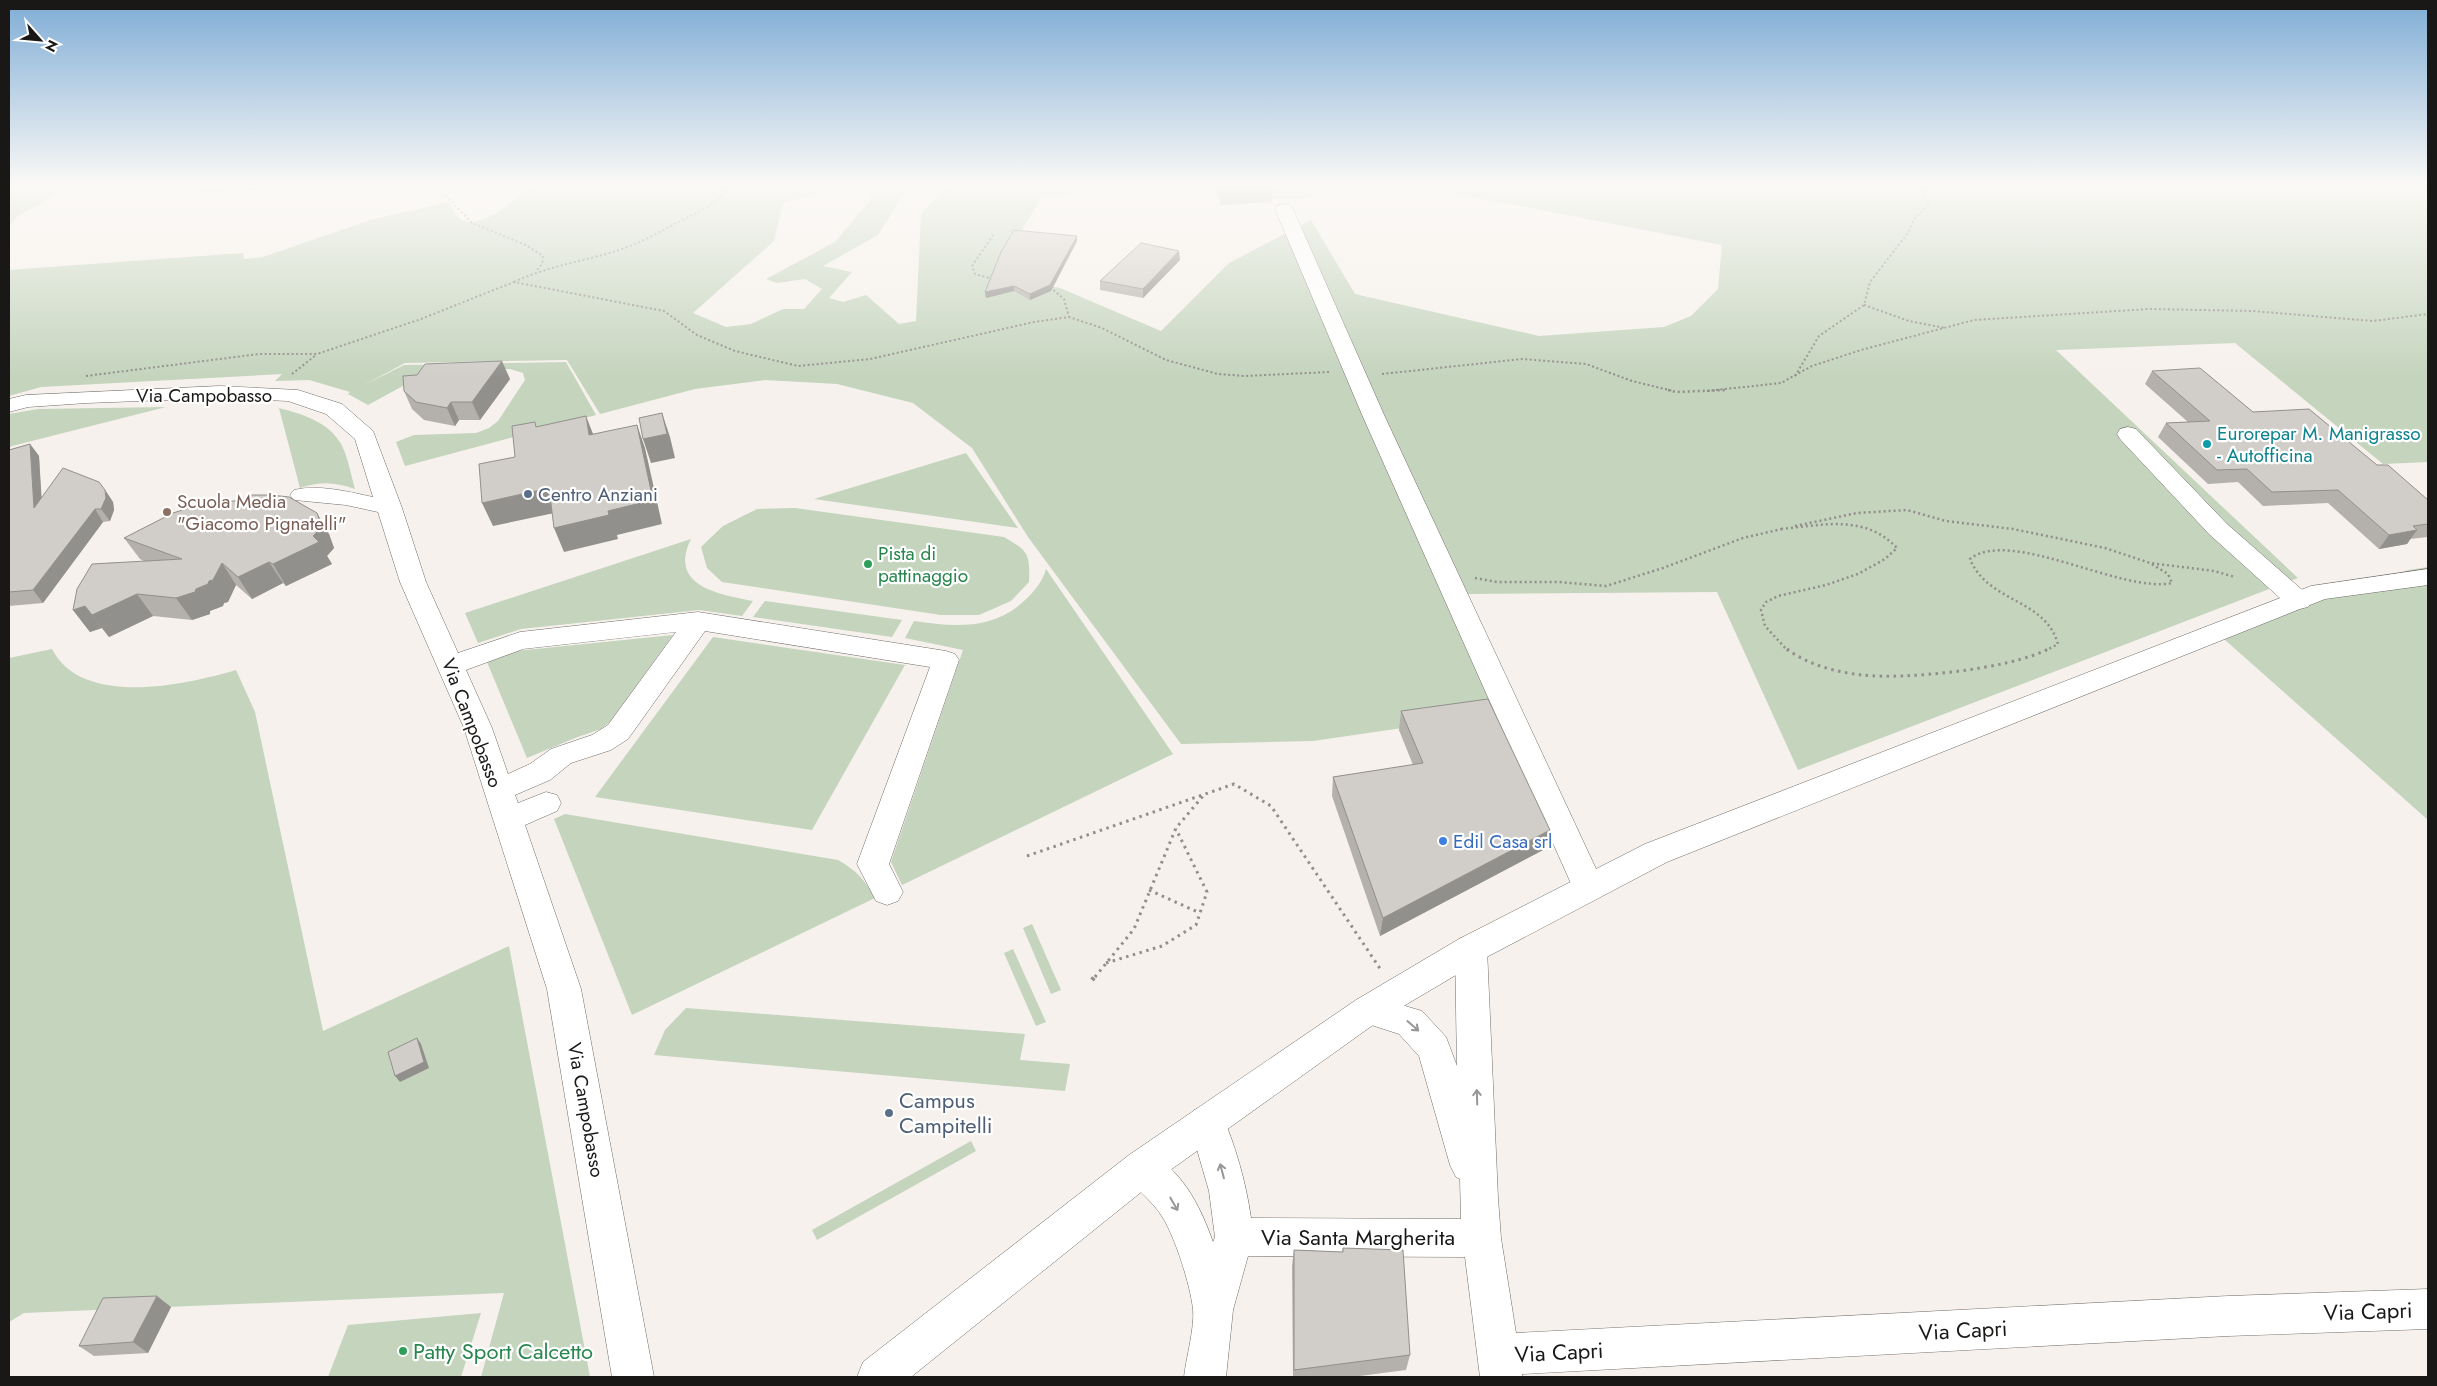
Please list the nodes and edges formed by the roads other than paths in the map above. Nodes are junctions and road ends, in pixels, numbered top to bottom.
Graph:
1 (1301, 249) edge
2 (9, 406) edge
3 (2128, 434) dead end
4 (302, 495) dead end
5 (390, 508) junction
6 (2428, 577) edge
7 (2290, 592) junction
8 (698, 621) junction
9 (451, 664) junction
10 (499, 790) junction
11 (546, 803) dead end
12 (509, 819) junction
13 (1589, 888) junction
14 (887, 892) dead end
15 (1471, 949) junction
16 (1383, 1001) junction
17 (1207, 1122) junction
18 (1142, 1168) junction
19 (1479, 1198) junction
20 (1234, 1237) junction
21 (1482, 1238) junction
22 (2428, 1309) edge
23 (1213, 1310) junction
24 (1500, 1366) edge
25 (895, 1371) edge
26 (633, 1377) edge
27 (1205, 1377) edge

1 - 13 street
2 - 5 street, Via Campobasso
3 - 7 street
4 - 5 street
5 - 9 street, Via Campobasso
6 - 7 street
7 - 13 street
8 - 9 street
8 - 10 street
8 - 14 street
9 - 10 street, Via Campobasso
10 - 12 street, Via Campobasso
11 - 12 street
12 - 26 street, Via Campobasso
13 - 15 street
15 - 16 street
19 -> 15 street, Via Capri
16 - 17 street
16 -> 19 street, Via Capri
17 - 18 street
20 -> 17 street, Via Santa Margherita
18 -> 23 street, Via Santa Margherita
18 - 25 street
19 - 21 street, Via Capri
20 - 21 street, Via Santa Margherita
20 - 23 street, Via Santa Margherita
21 - 24 street, Via Capri
22 - 24 street, Via Capri
23 - 27 street, Via Santa Margherita

